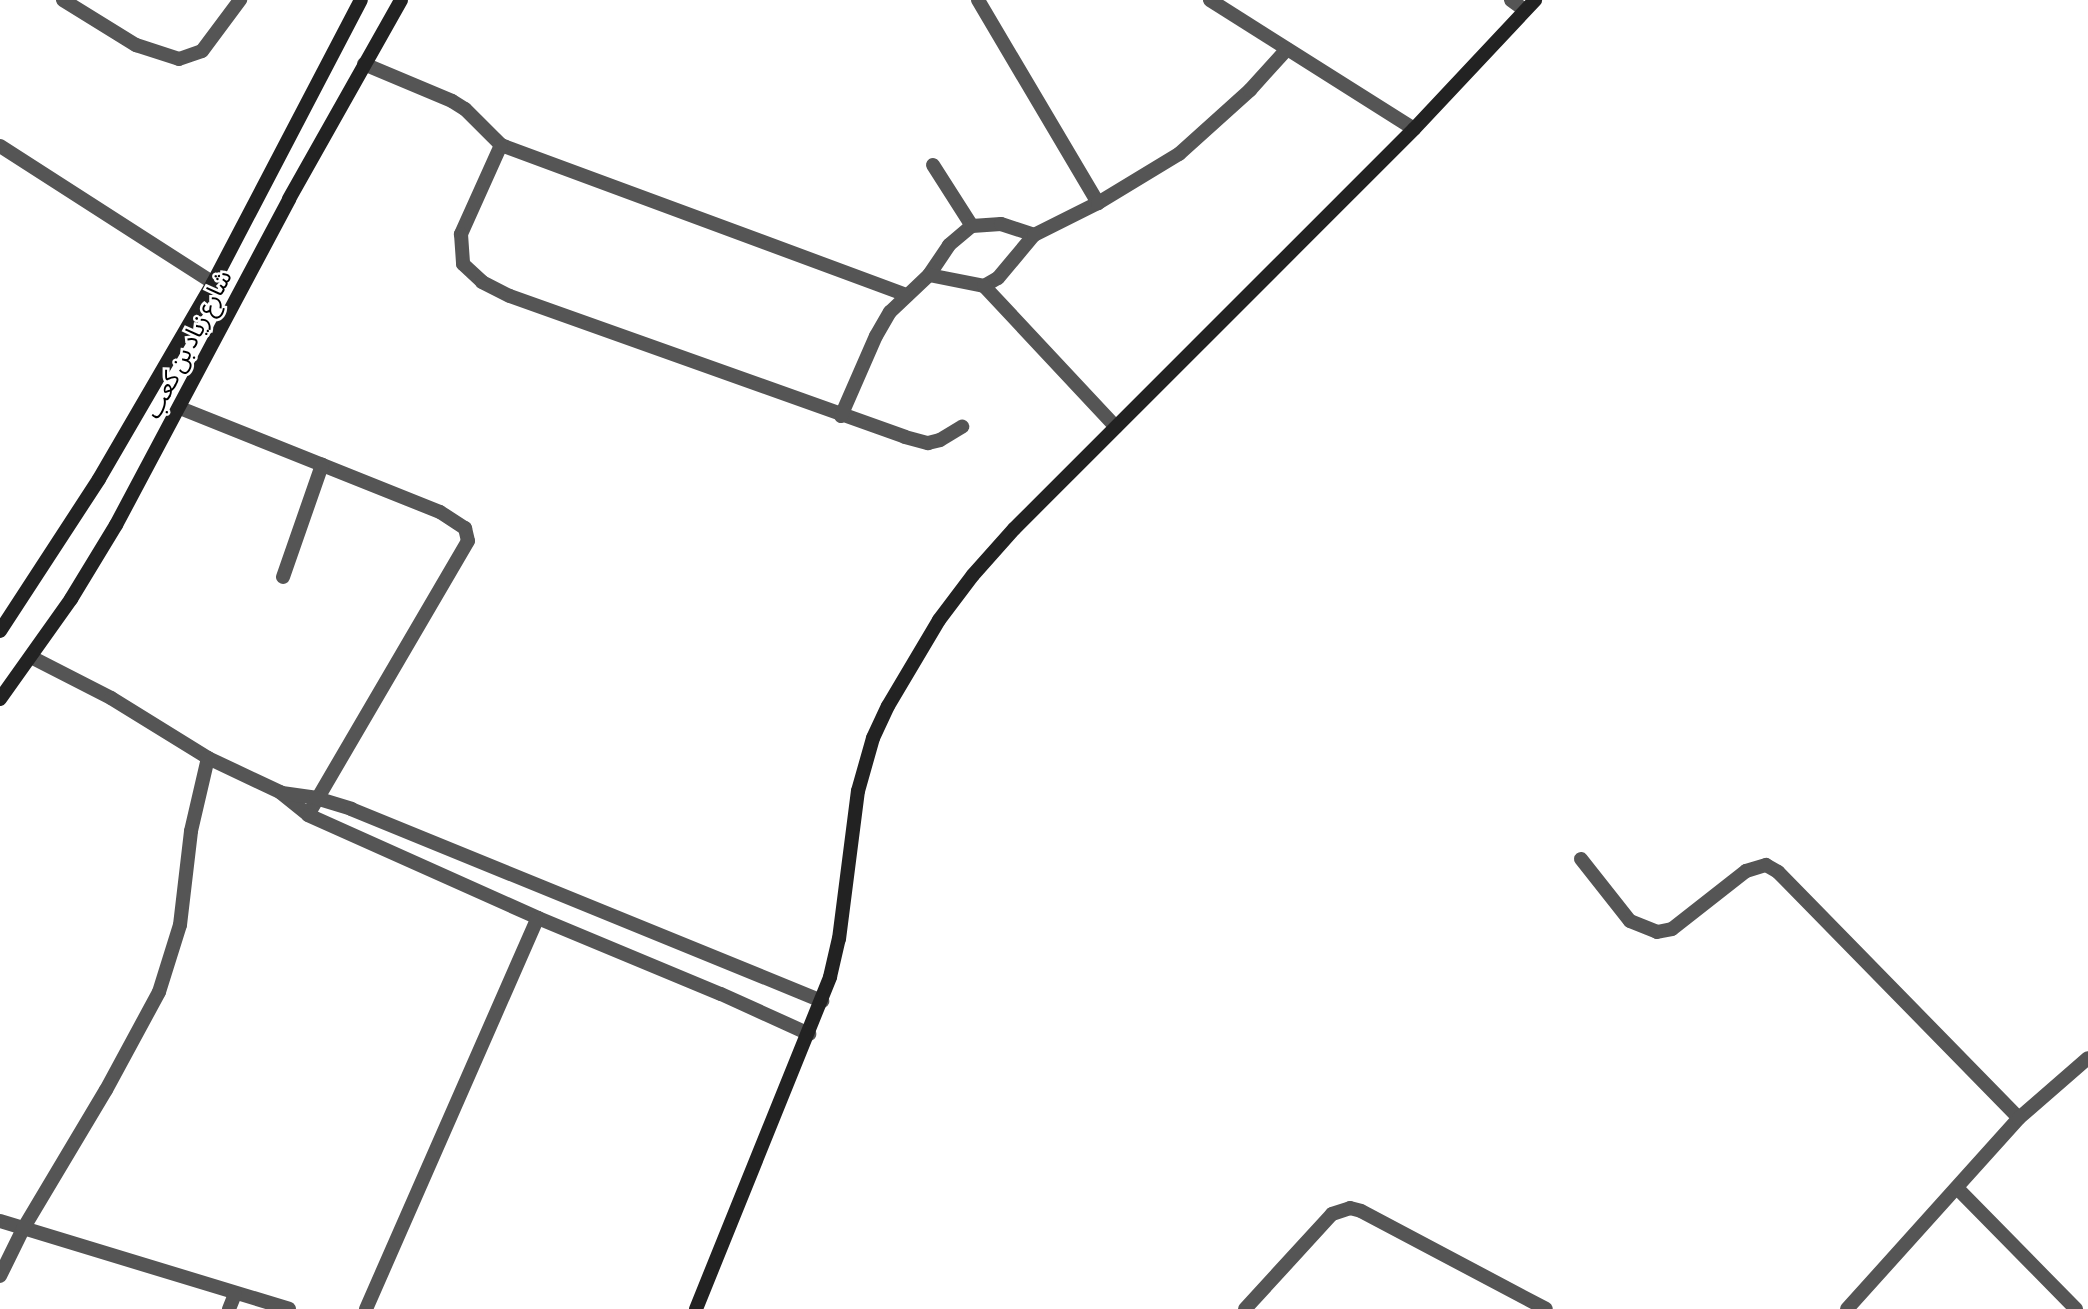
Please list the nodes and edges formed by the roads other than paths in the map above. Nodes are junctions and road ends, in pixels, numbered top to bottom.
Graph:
1 (63, 0) edge
2 (240, 0) edge
3 (361, 0) edge
4 (401, 0) edge
5 (978, 0) edge
6 (1210, 0) edge
7 (1511, 0) edge
8 (1530, 5) edge
9 (1287, 49) junction
10 (364, 64) junction
11 (1414, 129) junction
12 (501, 145) junction
13 (0, 146) edge
14 (933, 165) dead end
15 (1098, 203) junction
16 (972, 226) junction
17 (1034, 235) junction
18 (929, 275) junction
19 (213, 283) junction
20 (984, 286) junction
21 (906, 295) junction
22 (180, 408) junction
23 (841, 416) junction
24 (962, 427) dead end
25 (1116, 427) junction
26 (322, 464) junction
27 (283, 577) dead end
28 (0, 631) edge
29 (31, 657) junction
30 (0, 699) edge
31 (208, 758) junction
32 (280, 792) junction
33 (316, 798) junction
34 (308, 815) junction
35 (1581, 859) dead end
36 (538, 918) junction
37 (822, 1001) junction
38 (809, 1034) junction
39 (2088, 1058) edge
40 (2019, 1118) junction
41 (1958, 1188) junction
42 (0, 1221) edge
43 (23, 1229) junction
44 (0, 1276) edge
45 (235, 1294) junction
46 (229, 1309) edge
47 (289, 1309) edge
48 (366, 1309) edge
49 (696, 1309) edge
50 (1245, 1309) edge
51 (1546, 1309) edge
52 (1847, 1309) edge
53 (2076, 1309) edge

1 - 2 street
3 - 19 street, شارع زياد بن كعب
4 - 10 street, شارع زياد بن كعب
5 - 15 street
6 - 9 street
7 - 8 street
8 - 11 street
9 - 11 street
9 - 15 street
10 - 12 street
10 - 22 street, شارع زياد بن كعب
11 - 25 street
12 - 21 street
12 - 23 street
13 - 19 street
14 - 16 street
15 - 17 street
16 - 17 street
16 - 18 street
17 - 20 street
18 - 20 street
18 - 21 street
19 - 28 street, شارع زياد بن كعب
20 - 25 street
21 - 23 street
22 - 26 street
22 - 29 street, شارع زياد بن كعب
23 - 24 street
25 - 37 street
26 - 27 street
26 - 33 street
29 - 30 street, شارع زياد بن كعب
29 - 31 street
31 - 32 street
31 - 43 street
32 - 33 street
32 - 34 street
33 - 34 street
33 - 37 street
34 - 36 street
35 - 40 street
36 - 38 street
36 - 48 street
37 - 38 street
38 - 49 street
39 - 40 street
40 - 41 street
41 - 52 street
41 - 53 street
42 - 43 street
43 - 44 street
43 - 45 street
45 - 46 street
45 - 47 street
50 - 51 street

